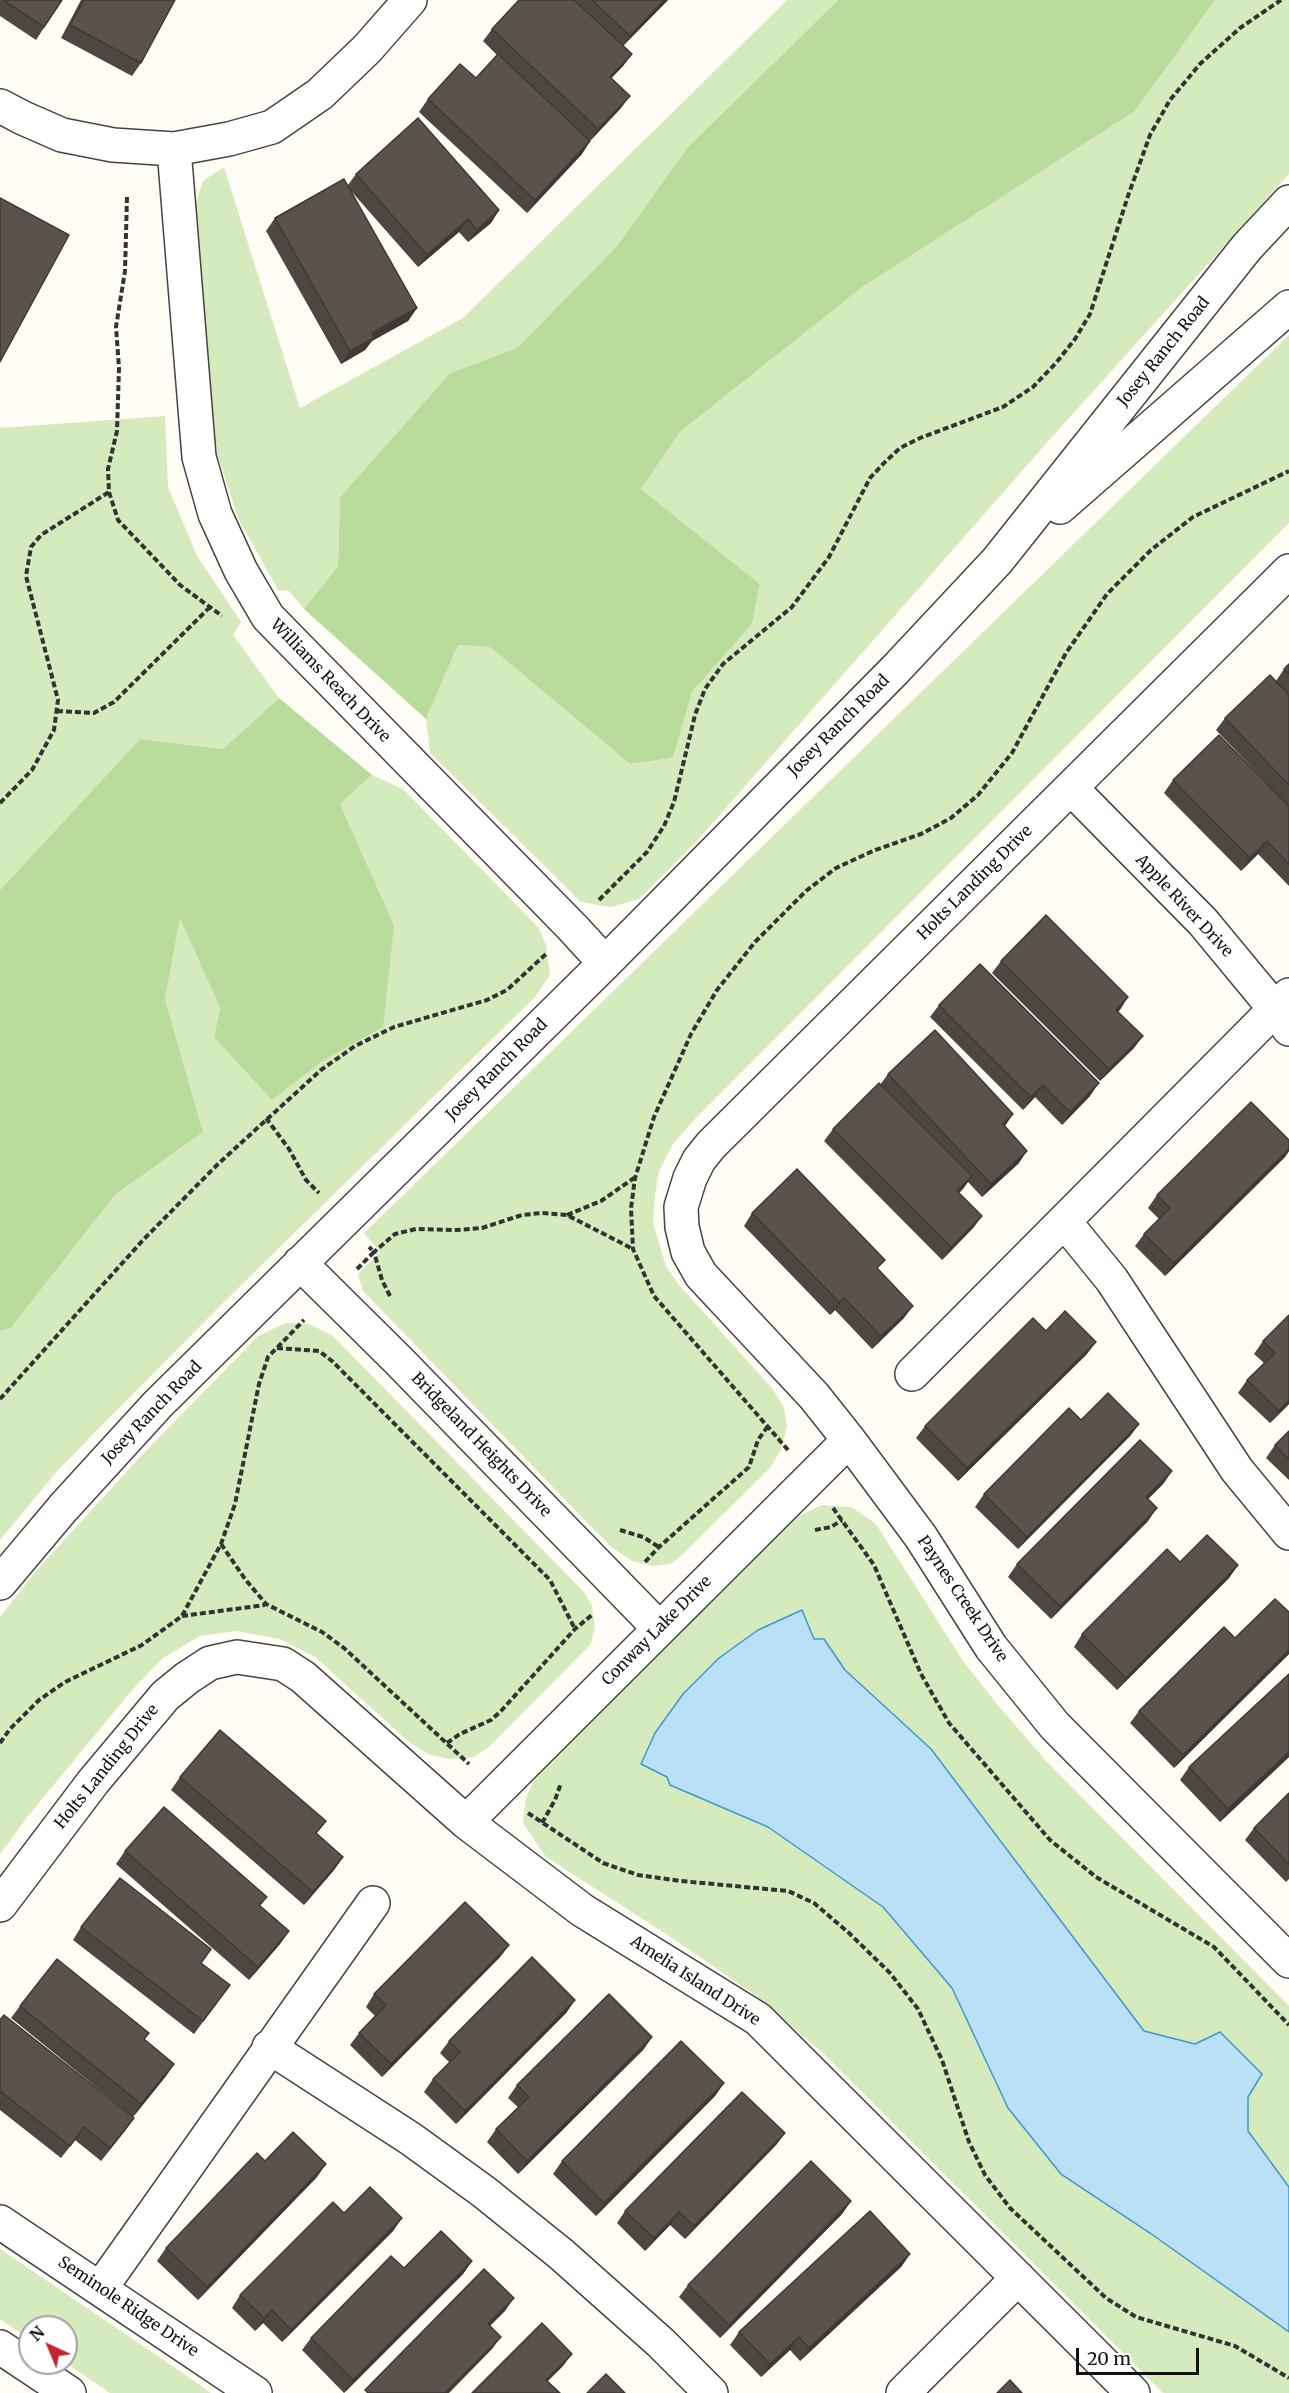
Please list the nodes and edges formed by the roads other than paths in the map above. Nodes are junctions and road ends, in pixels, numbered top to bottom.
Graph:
1 (410, 0) edge
2 (0, 106) edge
3 (174, 149) junction
4 (1289, 202) edge
5 (1289, 307) edge
6 (998, 561) junction
7 (1289, 571) edge
8 (1071, 788) junction
9 (605, 963) junction
10 (1284, 1011) edge
11 (681, 1207) joint
12 (1064, 1221) junction
13 (300, 1263) junction
14 (912, 1374) dead end
15 (849, 1440) junction
16 (1289, 1533) edge
17 (0, 1583) edge
18 (659, 1628) junction
19 (237, 1657) joint
20 (466, 1822) junction
21 (373, 1903) dead end
22 (0, 1905) edge
23 (1289, 1961) edge
24 (269, 2047) junction
25 (0, 2222) edge
26 (1018, 2278) junction
27 (100, 2289) junction
28 (0, 2347) edge
29 (69, 2393) edge
30 (255, 2393) edge
31 (711, 2393) edge
32 (903, 2393) edge
33 (1133, 2393) edge

1 - 3 street
2 - 3 street
3 - 9 street, Williams Reach Drive
4 - 6 street, Josey Ranch Road
5 - 6 street, Josey Ranch Road
6 - 9 street, Josey Ranch Road
7 - 8 street, Holts Landing Drive
8 - 10 street, Apple River Drive
8 - 11 street, Holts Landing Drive
9 - 13 street, Josey Ranch Road
10 - 12 street
11 - 15 street, Paynes Creek Drive
12 - 14 street
12 - 16 street
13 - 17 street, Josey Ranch Road
13 - 18 street, Bridgeland Heights Drive
15 - 18 street, Conway Lake Drive
15 - 23 street, Paynes Creek Drive
18 - 20 street, Conway Lake Drive
19 - 20 street, Amelia Island Drive
19 - 22 street, Holts Landing Drive
20 - 26 street, Amelia Island Drive
21 - 24 street
24 - 27 street
24 - 31 street
25 - 27 street, Seminole Ridge Drive
26 - 32 street
26 - 33 street, Amelia Island Drive
27 - 30 street, Seminole Ridge Drive
28 - 29 street

